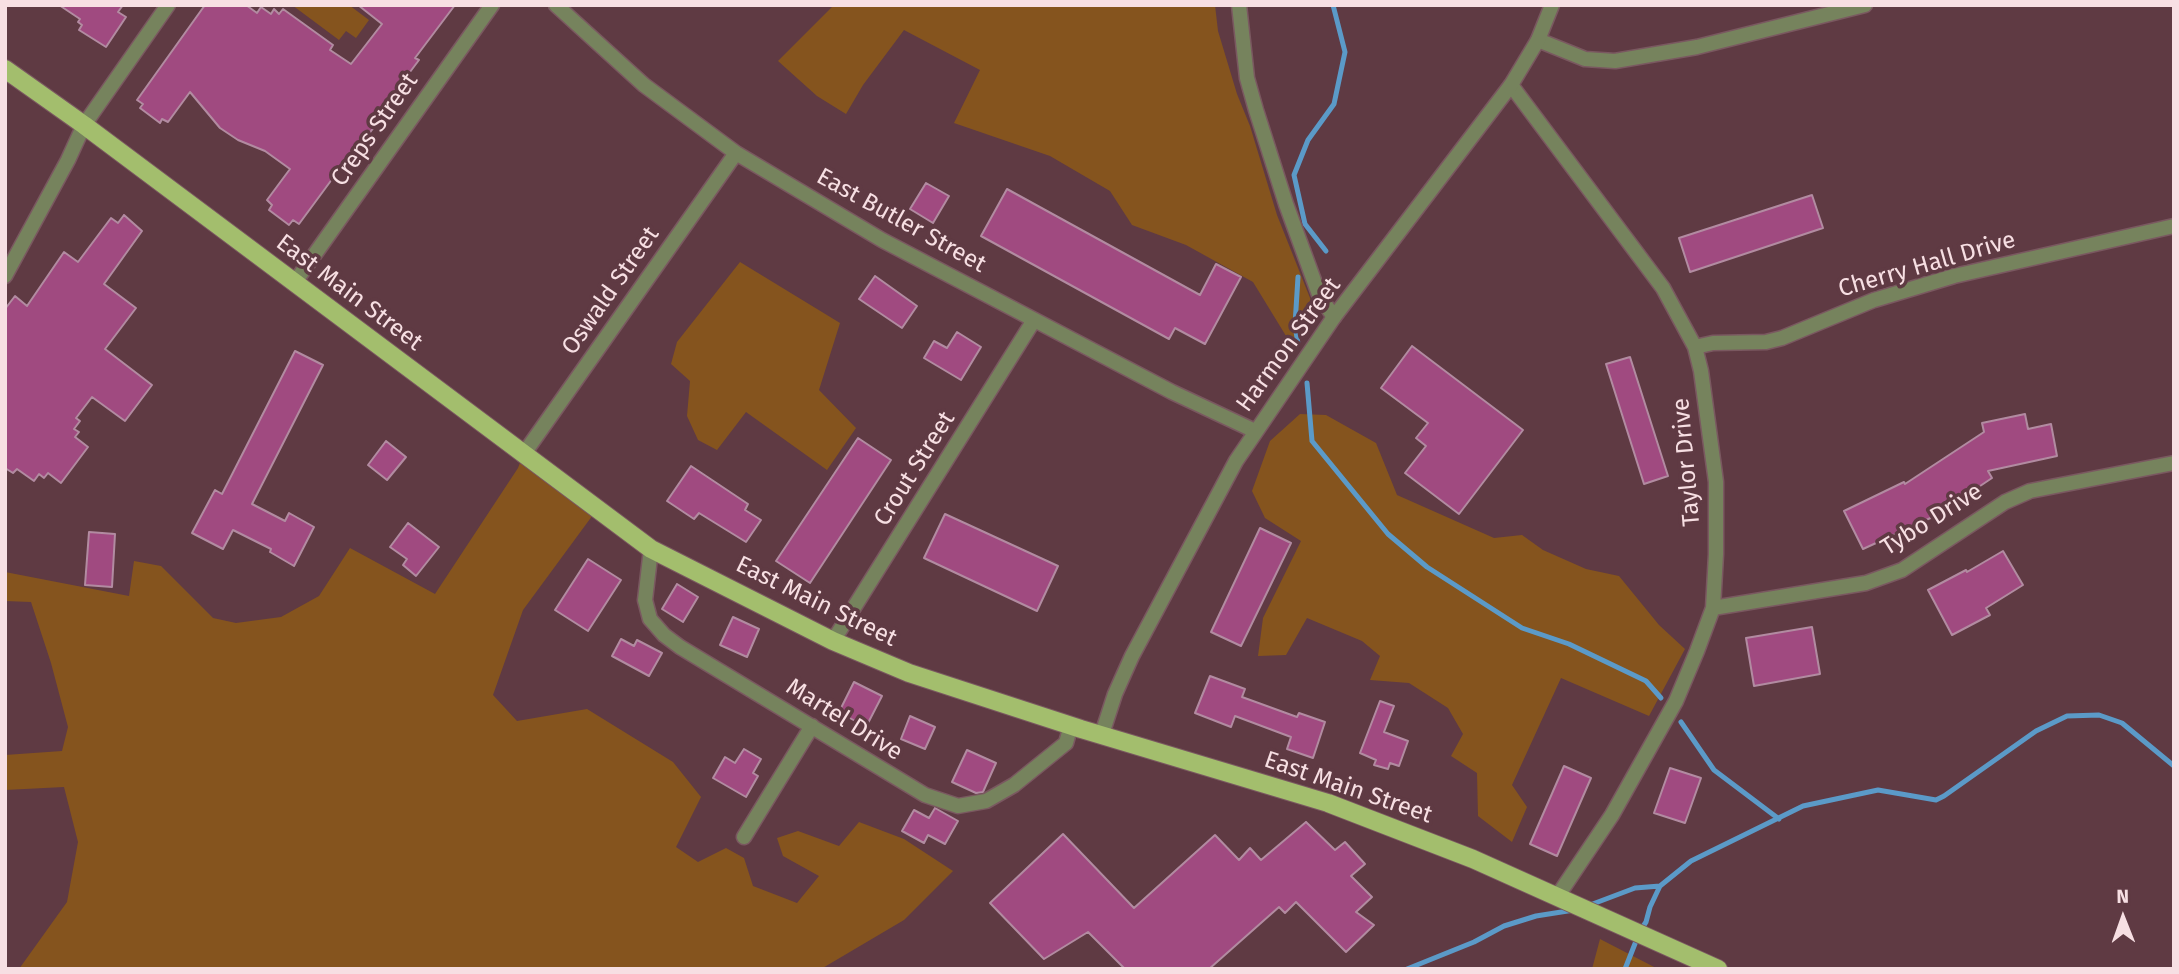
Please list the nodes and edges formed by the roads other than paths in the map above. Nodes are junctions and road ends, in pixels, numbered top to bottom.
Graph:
1 (168, 5) edge
2 (492, 5) edge
3 (556, 5) edge
4 (1239, 5) edge
5 (1552, 5) edge
6 (1866, 5) edge
7 (1538, 40) junction
8 (5, 69) edge
9 (1511, 85) junction
10 (84, 125) junction
11 (736, 153) junction
12 (2174, 226) edge
13 (5, 276) edge
14 (295, 282) junction
15 (1334, 317) junction
16 (1034, 320) junction
17 (1695, 347) junction
18 (1255, 431) junction
19 (523, 455) junction
20 (2174, 463) edge
21 (651, 549) junction
22 (1713, 608) junction
23 (833, 641) junction
24 (1071, 725) junction
25 (812, 726) junction
26 (1102, 734) junction
27 (744, 837) dead end
28 (1557, 897) junction
29 (1718, 969) edge

1 - 10 street
2 - 14 street, Creps Street
3 - 11 street, East Butler Street
4 - 15 street
5 - 7 street, Harmon Street
6 - 7 street
7 - 9 street, Harmon Street
8 - 10 main road, East Main Street
9 - 15 street, Harmon Street
9 - 17 street, Taylor Drive
10 - 13 street
10 - 14 main road, East Main Street
11 - 16 street, East Butler Street
11 - 19 street, Oswald Street
12 - 17 street, Cherry Hall Drive
14 - 19 main road, East Main Street
15 - 18 street, Harmon Street
16 - 18 street, East Butler Street
16 - 23 street, Crout Street
17 - 22 street, Taylor Drive
18 - 26 street, Harmon Street
19 - 21 main road, East Main Street
20 - 22 street, Tybo Drive
21 - 23 main road, East Main Street
21 - 25 street, Martel Drive
22 - 28 street, Taylor Drive
23 - 24 main road, East Main Street
24 - 25 street, Martel Drive
24 - 26 main road, East Main Street
25 - 27 street
26 - 28 main road, East Main Street
28 - 29 main road, East Main Street

